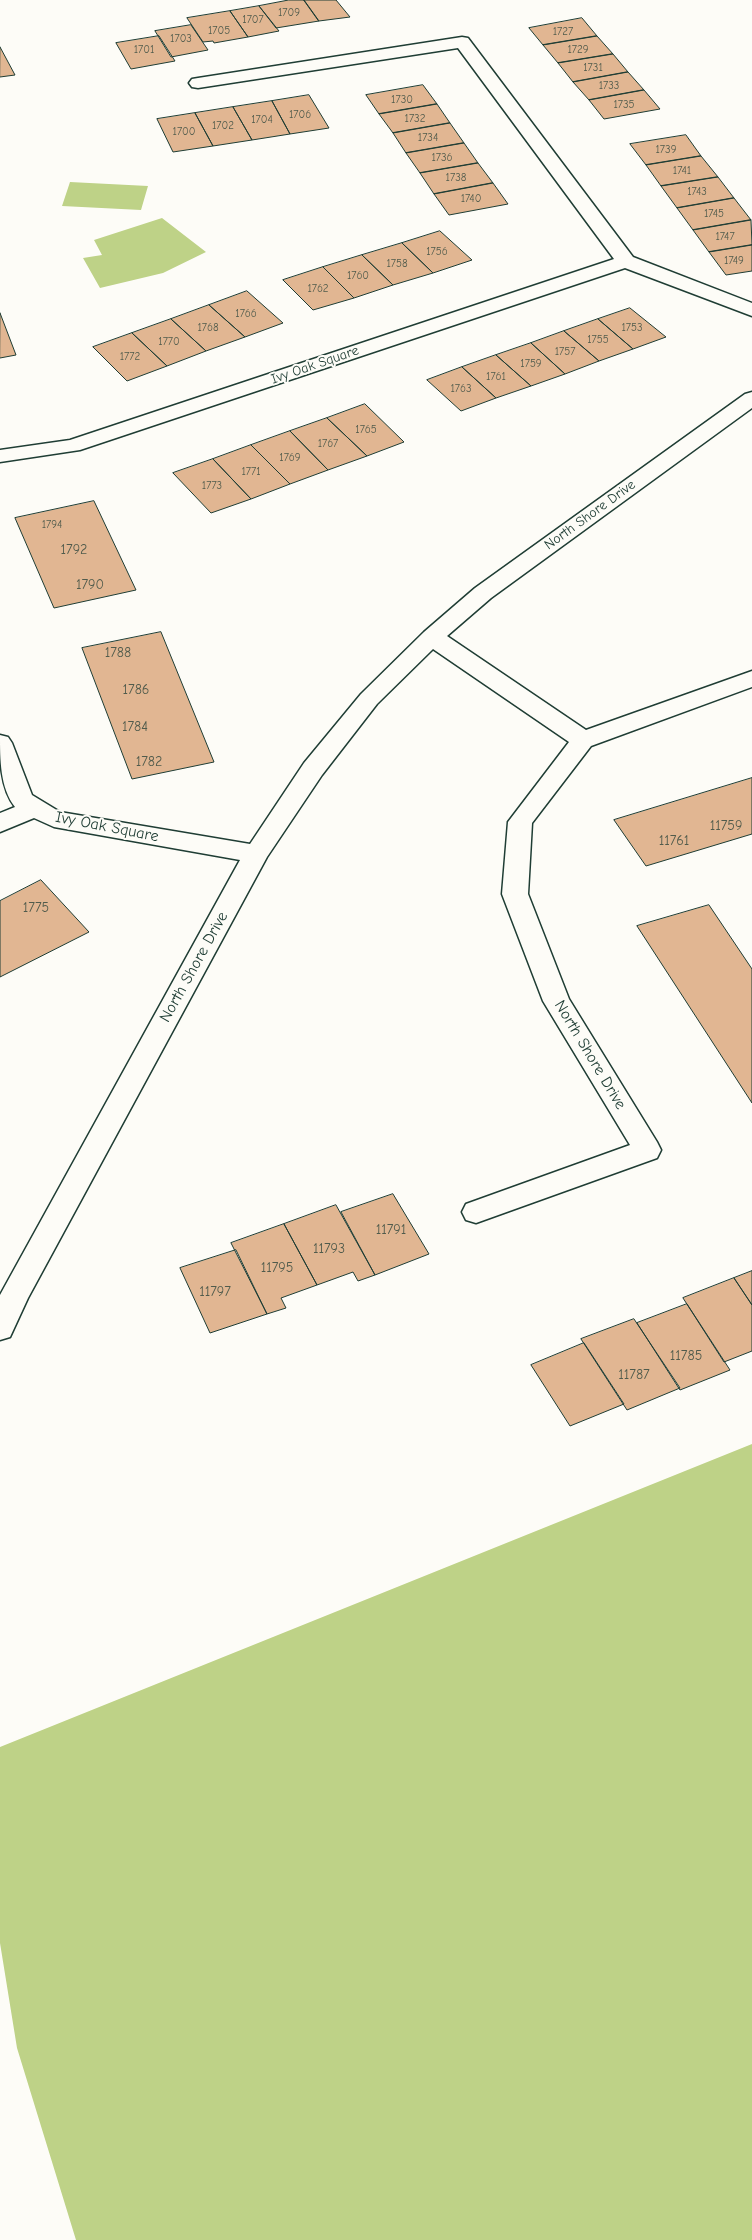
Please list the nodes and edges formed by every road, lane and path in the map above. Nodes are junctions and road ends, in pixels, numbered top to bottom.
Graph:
1 (198, 83) dead end
2 (626, 261) junction
3 (752, 310) edge
4 (752, 398) edge
5 (0, 456) edge
6 (432, 637) junction
7 (752, 679) edge
8 (583, 740) junction
9 (0, 742) edge
10 (34, 808) junction
11 (0, 823) edge
12 (256, 854) junction
13 (476, 1212) dead end
14 (0, 1328) edge

1 - 2 street
2 - 3 street
2 - 5 street, Ivy Oak Square
4 - 6 street, North Shore Drive
6 - 8 street
6 - 12 street, North Shore Drive
7 - 8 street
8 - 13 street, North Shore Drive
9 - 10 street, Ivy Oak Square
10 - 11 street
10 - 12 street, Ivy Oak Square
12 - 14 street, North Shore Drive

